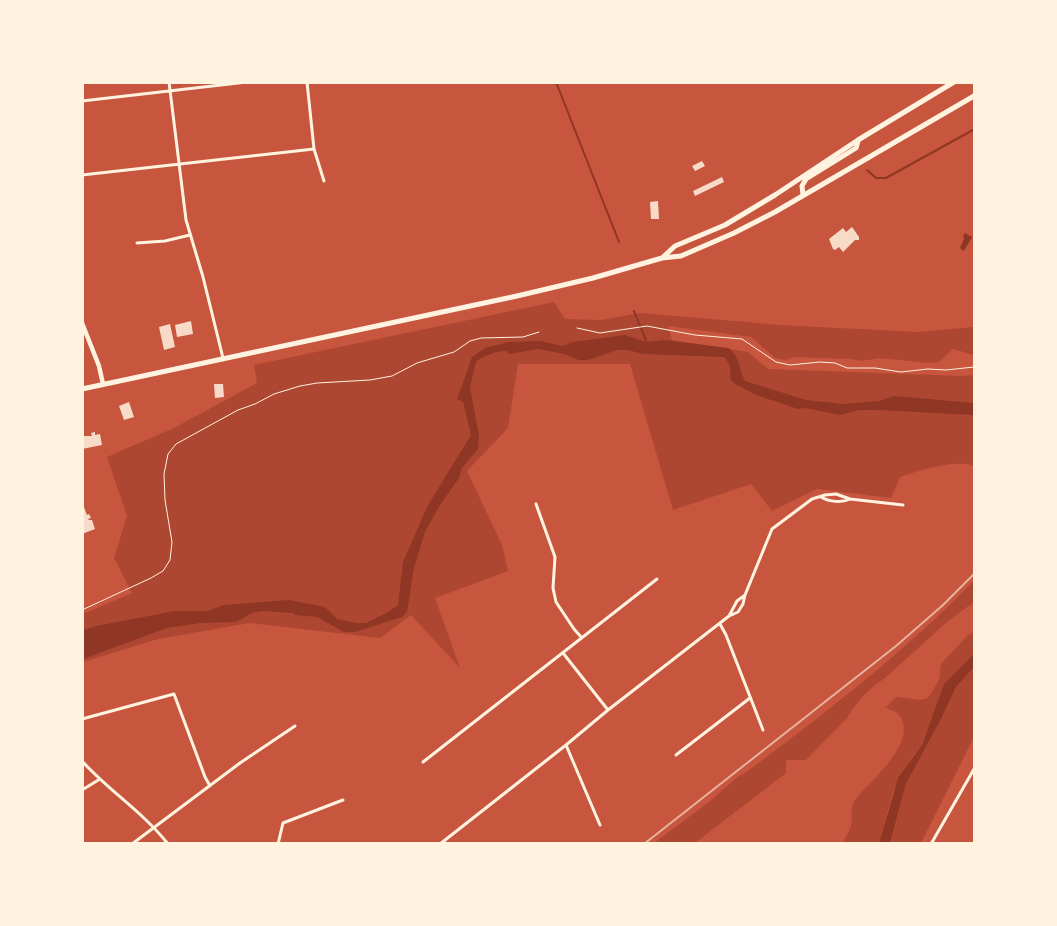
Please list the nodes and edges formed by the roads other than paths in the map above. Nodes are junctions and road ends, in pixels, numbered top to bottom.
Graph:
1 (169, 82) edge
2 (247, 82) edge
3 (307, 82) edge
4 (954, 82) edge
5 (170, 91) junction
6 (974, 96) edge
7 (82, 101) edge
8 (858, 140) junction
9 (314, 149) junction
10 (178, 164) junction
11 (82, 175) edge
12 (324, 181) dead end
13 (803, 195) junction
14 (190, 235) junction
15 (137, 243) dead end
16 (662, 258) junction
17 (82, 323) edge
18 (222, 358) junction
19 (103, 384) junction
20 (82, 388) edge
21 (821, 497) junction
22 (850, 499) junction
23 (536, 504) dead end
24 (903, 505) dead end
25 (657, 579) dead end
26 (745, 595) junction
27 (729, 616) junction
28 (720, 624) junction
29 (582, 638) junction
30 (563, 653) junction
31 (750, 698) junction
32 (608, 710) junction
33 (82, 719) edge
34 (295, 726) dead end
35 (763, 730) dead end
36 (566, 745) junction
37 (676, 755) dead end
38 (82, 761) edge
39 (423, 762) dead end
40 (974, 769) edge
41 (100, 779) junction
42 (210, 786) junction
43 (82, 790) edge
44 (343, 800) dead end
45 (600, 825) dead end
46 (154, 826) junction
47 (132, 844) edge
48 (168, 844) edge
49 (278, 844) edge
50 (440, 844) edge
51 (931, 844) edge

1 - 5 street
2 - 5 street
3 - 9 street
4 - 8 highway
5 - 7 street
5 - 10 street
6 - 13 highway
8 - 13 highway
8 - 16 highway
9 - 10 street
9 - 12 street
10 - 11 street
10 - 14 street
13 - 16 highway
14 - 15 street
14 - 18 street
16 - 18 highway
17 - 19 main road
18 - 19 highway
19 - 20 highway
21 - 22 street
21 - 22 street
21 - 26 street
22 - 24 street
23 - 29 street
25 - 29 street
26 - 27 street
26 - 27 street
27 - 28 street
28 - 31 street
28 - 32 street
29 - 30 street
30 - 32 street
30 - 39 street
31 - 35 street
31 - 37 street
32 - 36 street
33 - 42 street
34 - 42 street
36 - 45 street
36 - 50 street
38 - 41 street
40 - 51 street
41 - 43 street
41 - 46 street
42 - 46 street
44 - 49 street
46 - 47 street
46 - 48 street

